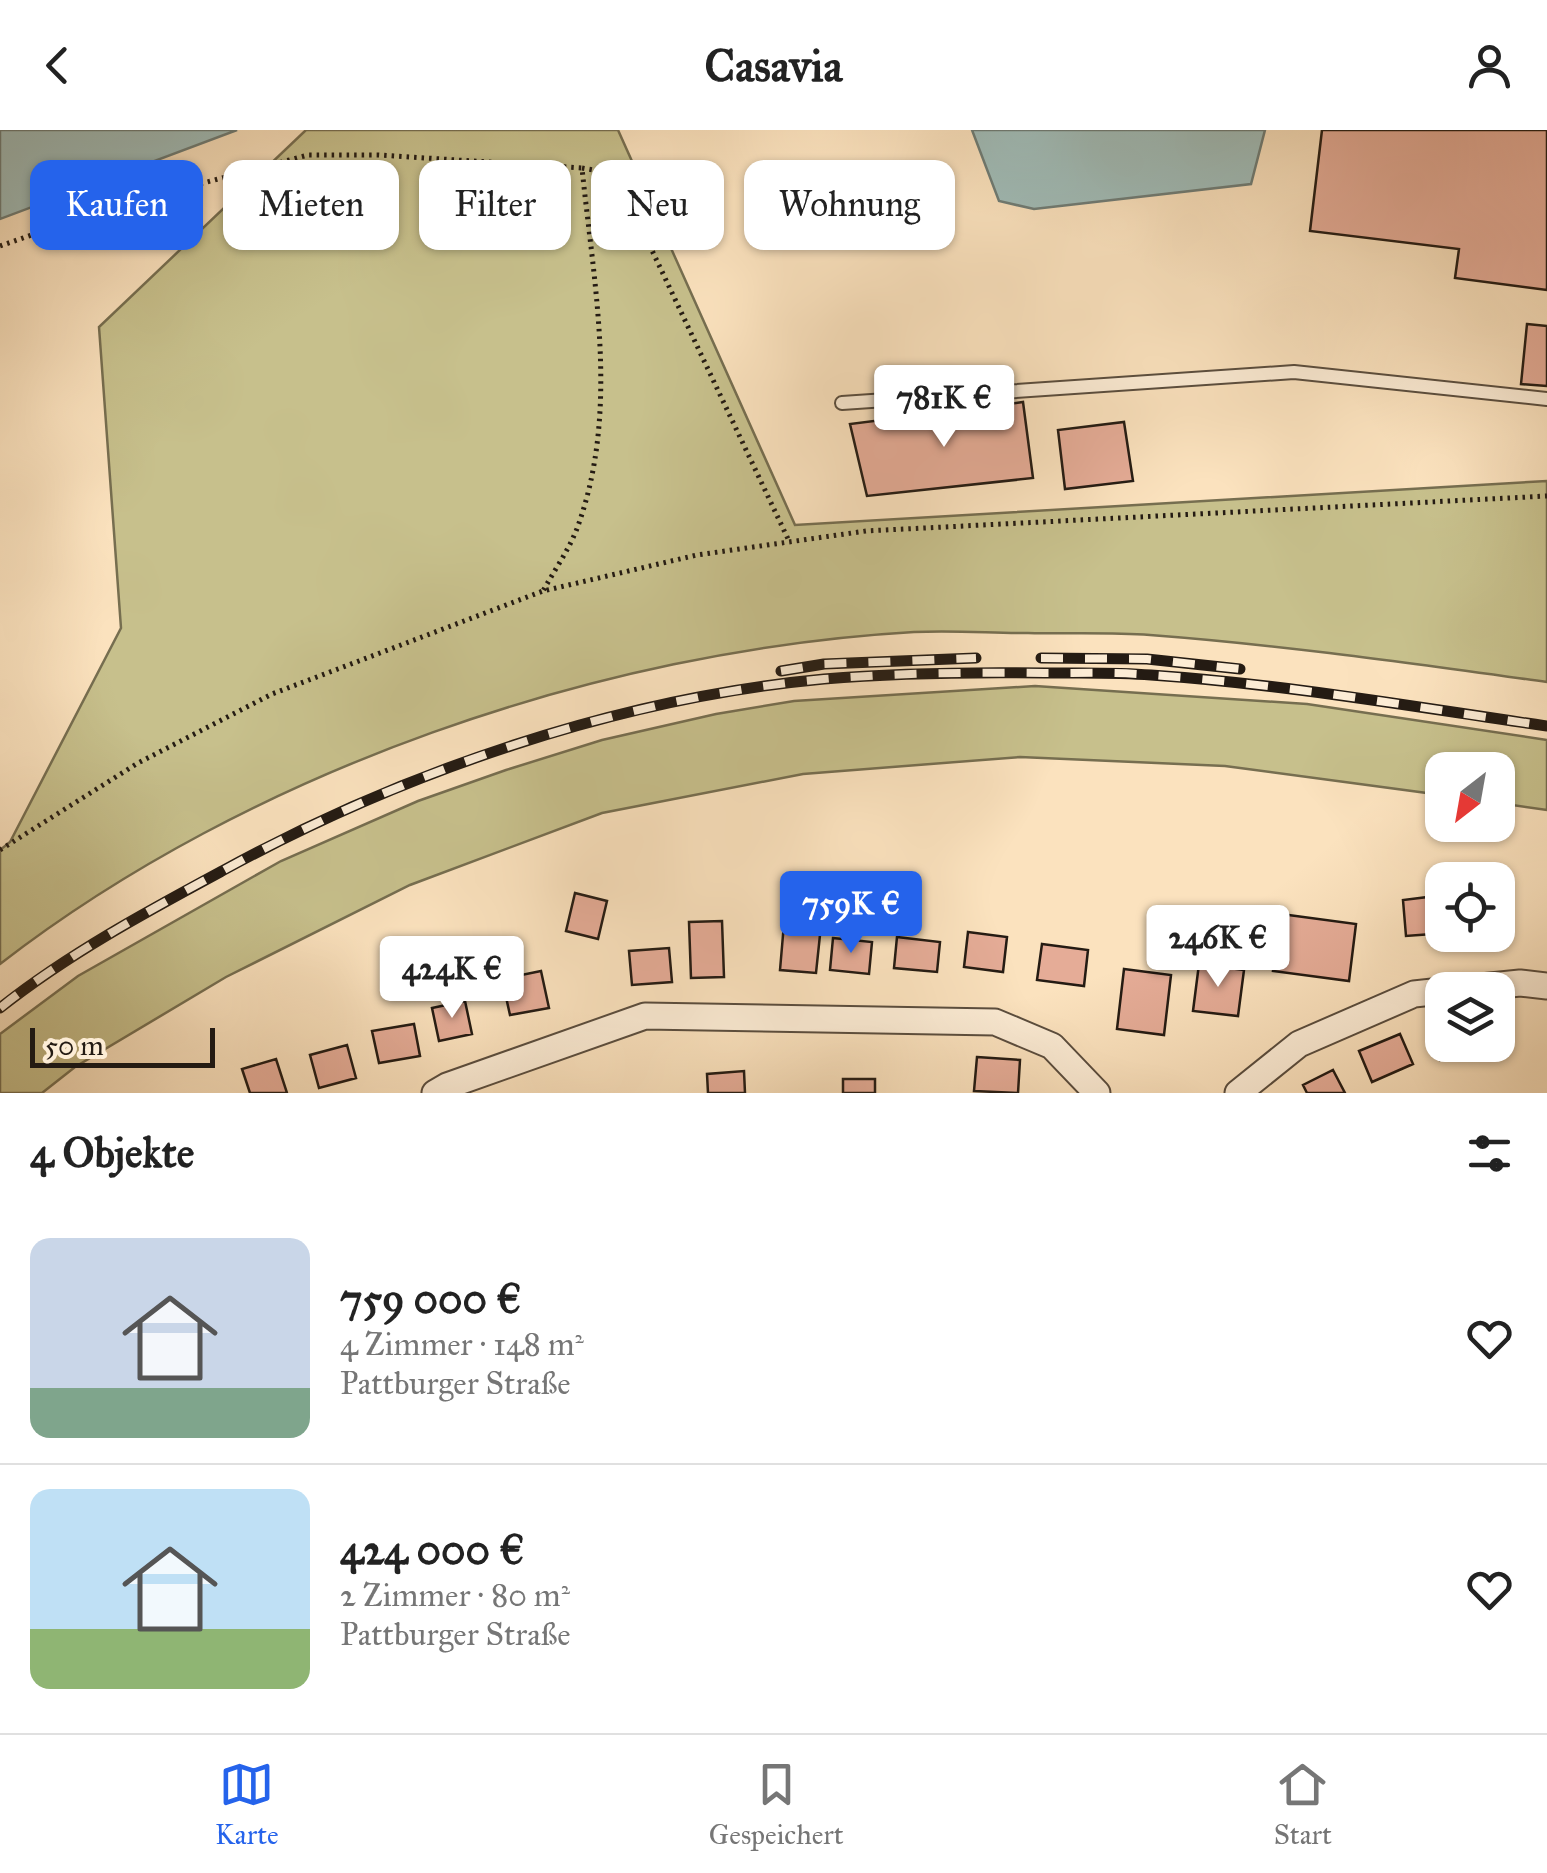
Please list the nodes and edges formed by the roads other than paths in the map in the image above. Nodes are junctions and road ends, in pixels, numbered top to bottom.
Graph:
1 (1547, 399) edge
2 (842, 403) dead end
3 (1515, 984) edge
4 (1547, 986) edge
5 (1425, 993) edge
6 (435, 1093) edge
7 (1097, 1093) edge
8 (1238, 1093) edge

1 - 2 lane
3 - 4 street
5 - 8 street
6 - 7 street

